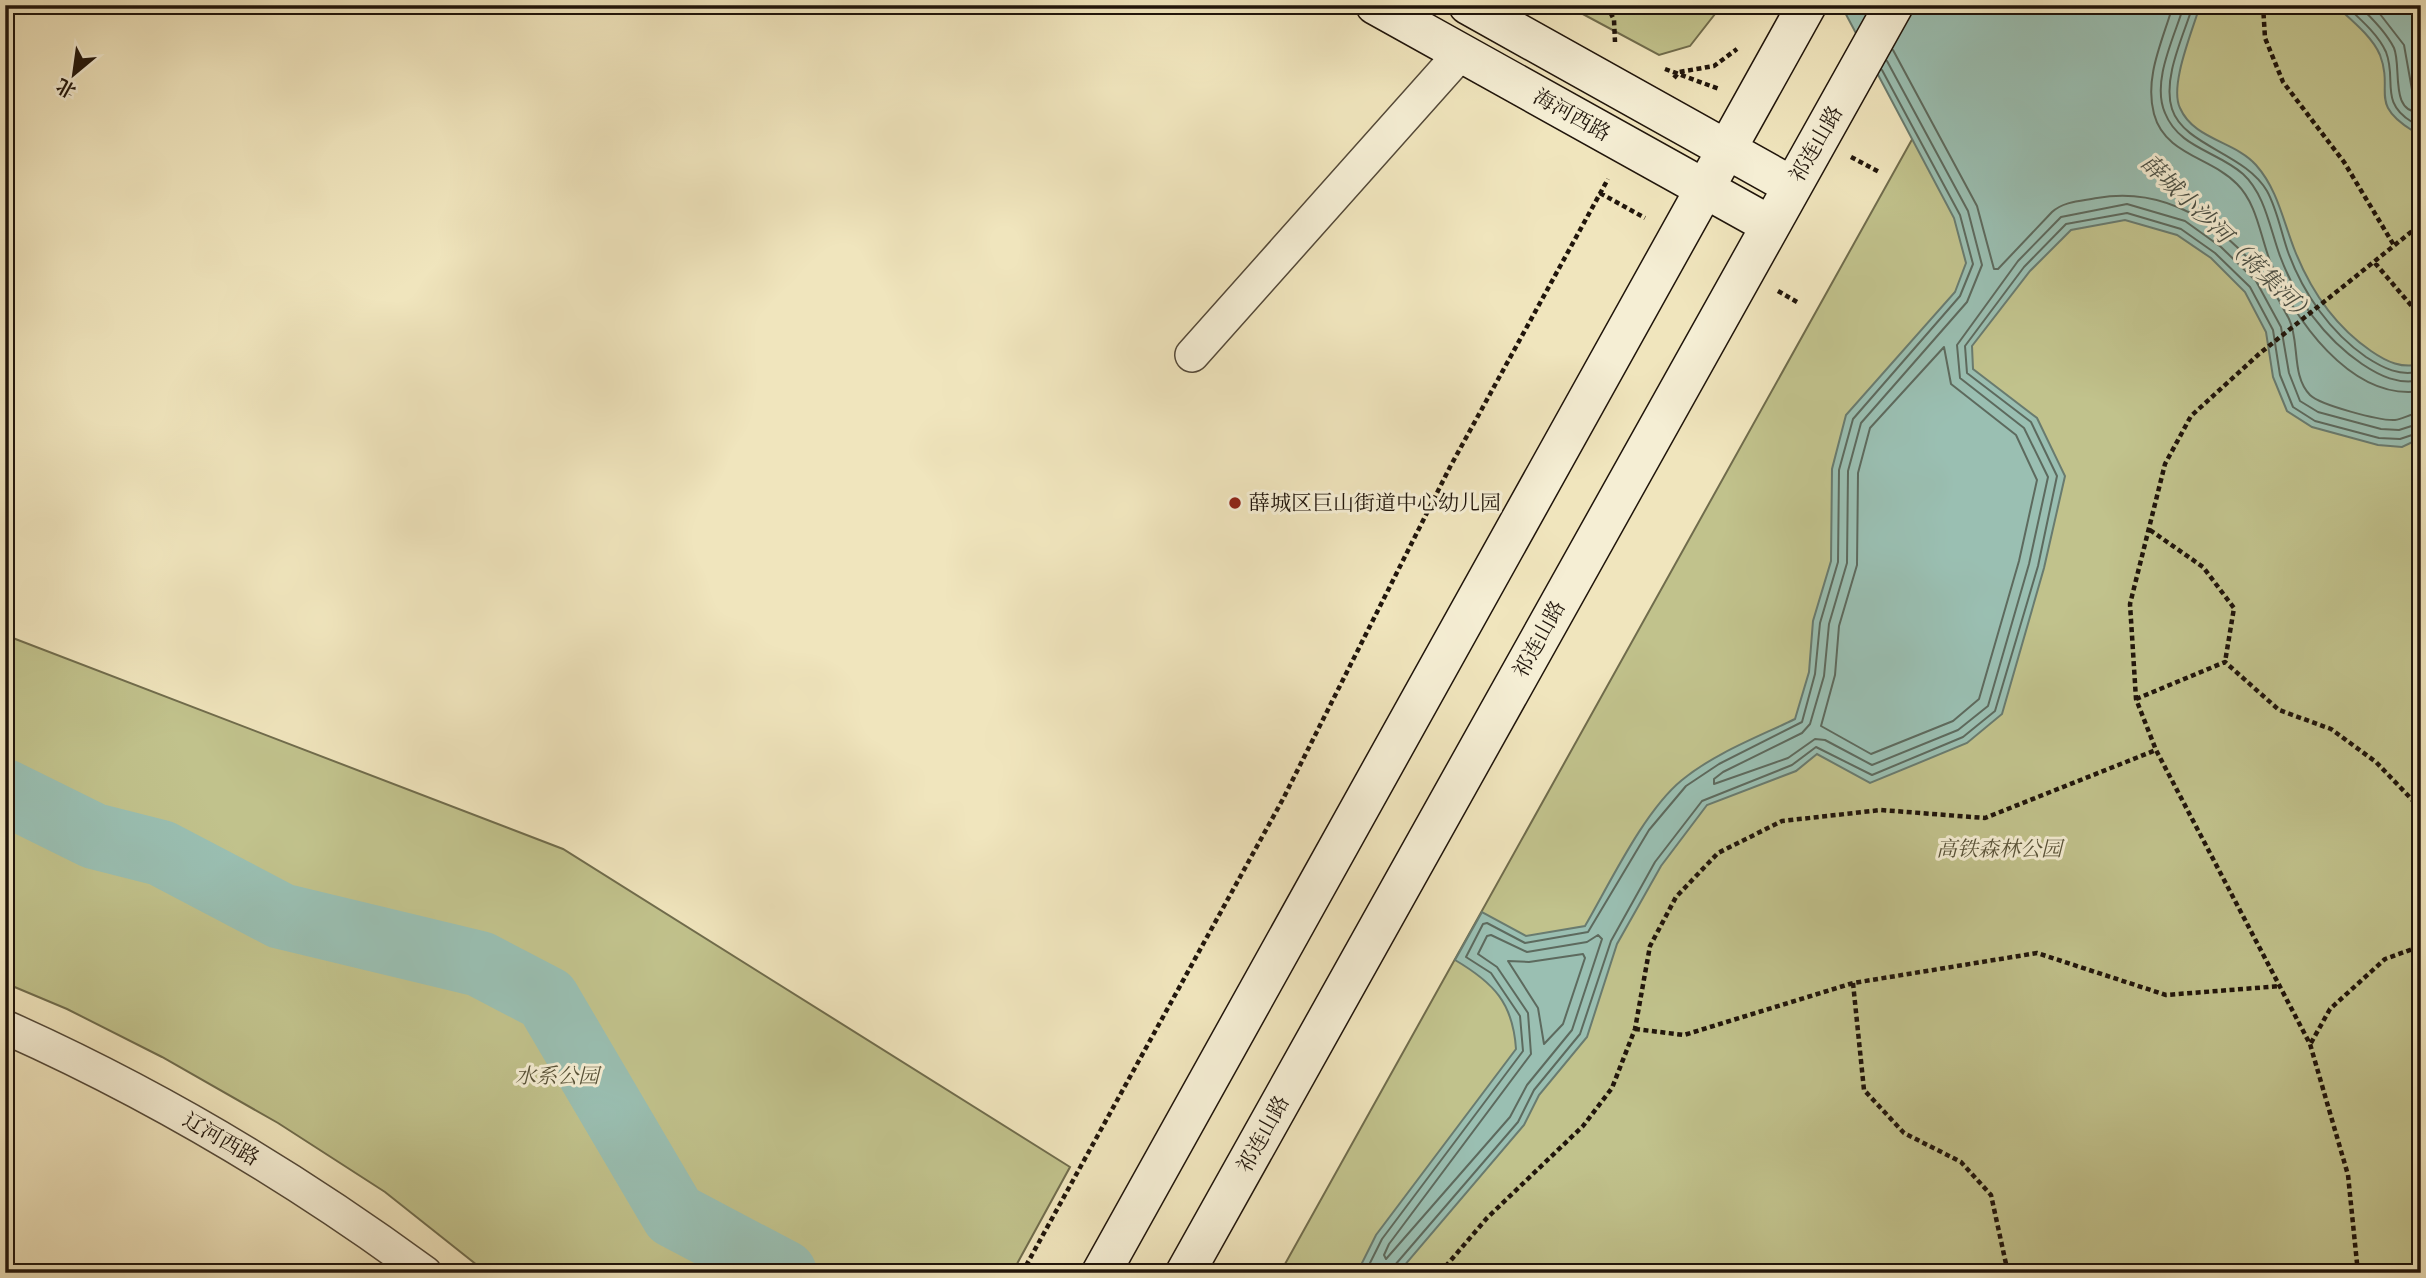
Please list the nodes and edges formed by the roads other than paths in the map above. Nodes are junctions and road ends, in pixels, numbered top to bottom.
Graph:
1 (1375, 5) edge
2 (1468, 5) edge
3 (1894, 5) edge
4 (1805, 8) edge
5 (1461, 53) junction
6 (1727, 151) junction
7 (1791, 186) junction
8 (1706, 190) junction
9 (1770, 225) junction
10 (1192, 355) dead end
11 (5, 1027) edge
12 (425, 1273) edge
13 (1101, 1273) edge
14 (1185, 1273) edge

1 - 5 main road, 海河西路
2 - 6 main road
3 - 7 main road, 祁连山路
4 - 6 main road
5 - 8 main road, 海河西路
5 - 10 street
6 - 7 main road
6 - 8 main road
7 - 9 main road, 祁连山路
8 - 9 main road, 海河西路
8 - 13 main road
9 - 14 main road, 祁连山路
11 - 12 street, 辽河西路

